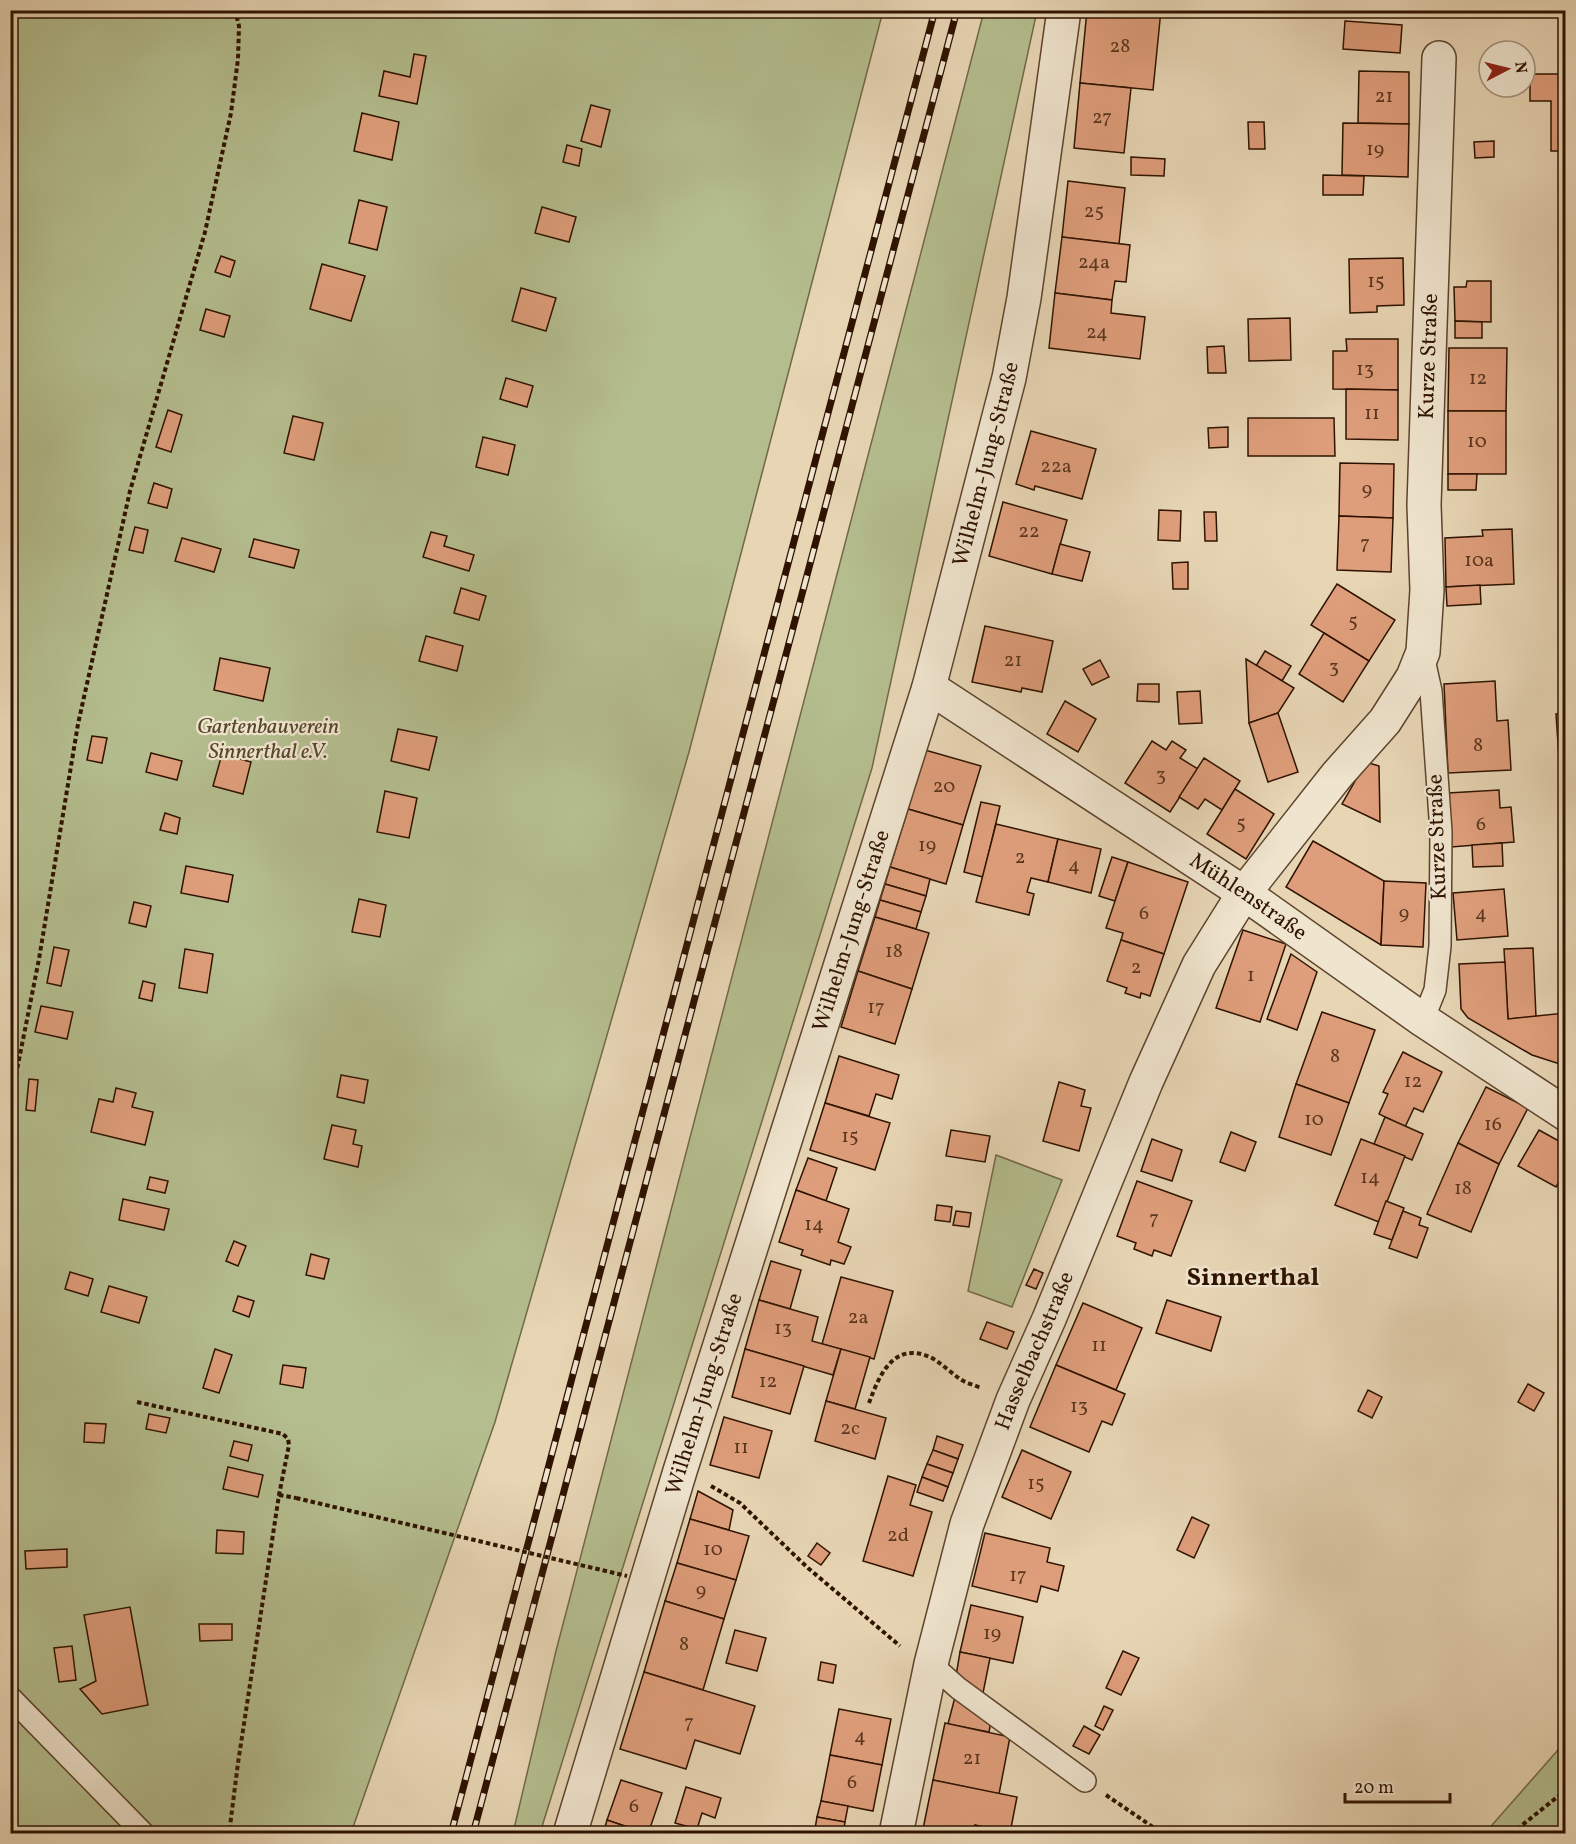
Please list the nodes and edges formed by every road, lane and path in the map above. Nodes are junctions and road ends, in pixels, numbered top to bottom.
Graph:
1 (235, 10) edge
2 (1064, 10) edge
3 (1439, 58) dead end
4 (1423, 652) junction
5 (929, 687) junction
6 (1244, 893) junction
7 (1423, 1020) junction
8 (10, 1106) edge
9 (1566, 1114) edge
10 (1013, 1400) junction
11 (137, 1402) dead end
12 (869, 1403) dead end
13 (680, 1471) junction
14 (279, 1495) junction
15 (627, 1576) dead end
16 (931, 1664) junction
17 (10, 1697) edge
18 (1085, 1781) joint
19 (1566, 1790) edge
20 (144, 1833) edge
21 (229, 1833) edge
22 (570, 1833) edge
23 (896, 1833) edge
24 (1163, 1833) edge
25 (1511, 1833) edge

1 - 8 path
2 - 5 street, Wilhelm-Jung-Straße
3 - 4 street, Kurze Straße
4 - 6 street, Kurze Straße
4 - 7 lane, Kurze Straße
5 - 6 street, Mühlenstraße
5 - 13 street, Wilhelm-Jung-Straße
6 - 7 street, Mühlenstraße
6 - 10 street, Hasselbachstraße
7 - 9 street, Mühlenstraße
10 - 12 path
10 - 16 street, Hasselbachstraße
11 - 14 path
13 - 16 path
13 - 22 street, Wilhelm-Jung-Straße
14 - 15 path, bridge
14 - 21 path
16 - 18 lane
16 - 23 street, Hasselbachstraße
17 - 20 lane
18 - 24 path
19 - 25 path

